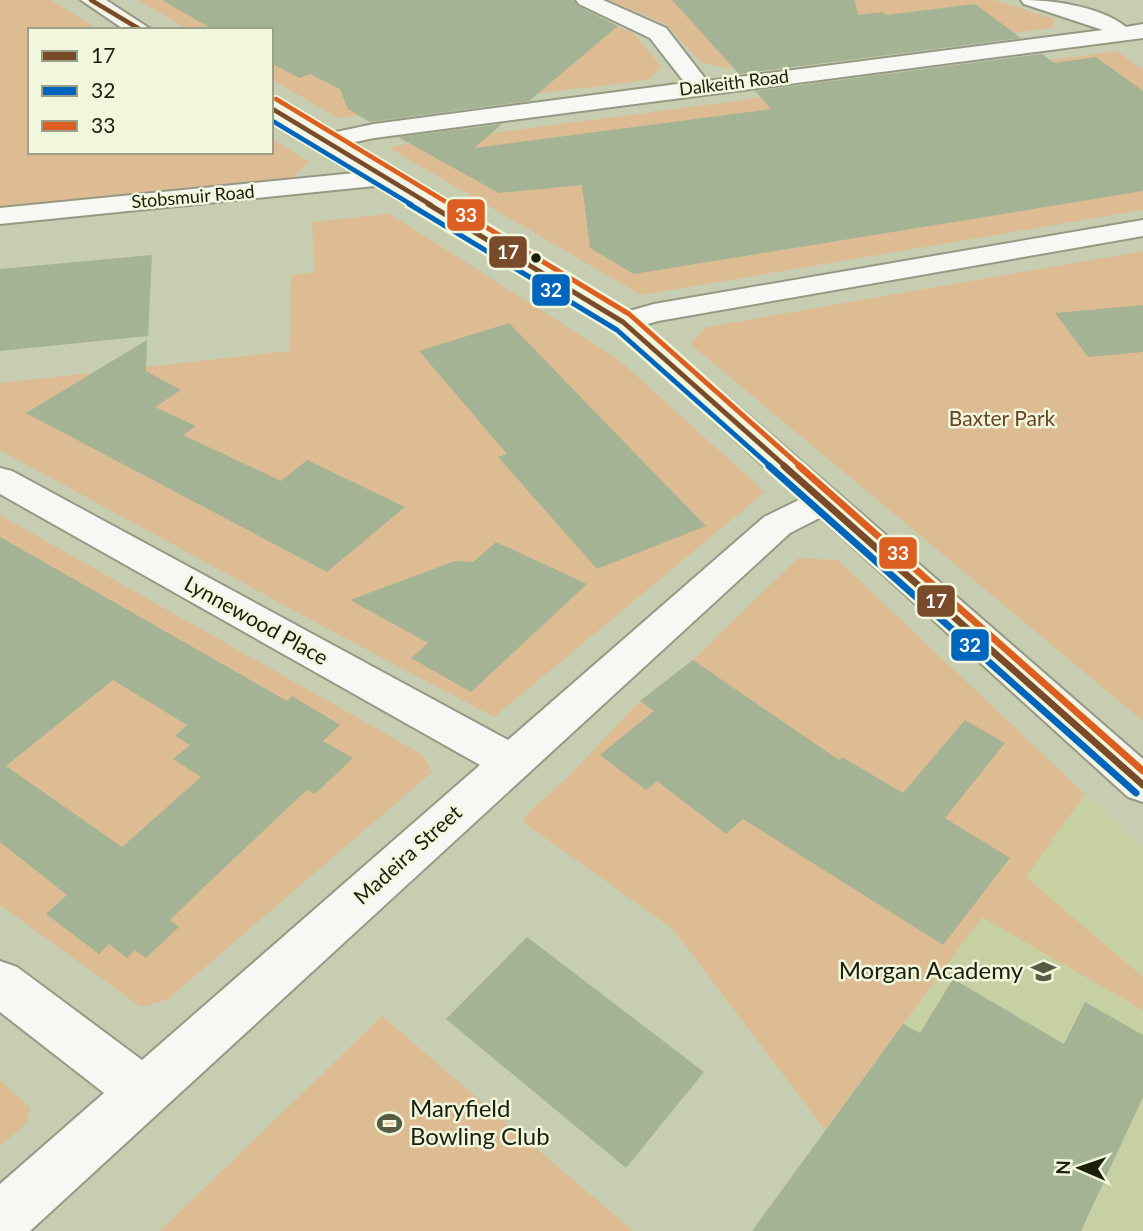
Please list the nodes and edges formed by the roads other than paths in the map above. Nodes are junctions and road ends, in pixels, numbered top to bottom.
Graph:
1 (91, 0) edge
2 (586, 0) edge
3 (1031, 0) edge
4 (138, 28) edge
5 (1132, 32) edge
6 (1143, 50) edge
7 (700, 87) junction
8 (273, 109) edge
9 (326, 141) junction
10 (386, 178) junction
11 (0, 216) edge
12 (1143, 228) edge
13 (623, 322) junction
14 (0, 479) edge
15 (825, 501) junction
16 (512, 762) junction
17 (1143, 785) edge
18 (0, 983) edge
19 (145, 1093) junction
20 (0, 1221) edge

1 - 4 street
2 - 7 street
3 - 5 street
5 - 6 street
5 - 7 street, Dalkeith Road
7 - 9 street, Dalkeith Road
8 - 9 street
9 - 10 street
10 - 11 street, Stobsmuir Road
10 - 13 street
12 - 13 street
13 - 15 street
14 - 16 street, Lynnewood Place
15 - 16 street, Madeira Street
15 - 17 street
16 - 19 street, Madeira Street
18 - 19 street
19 - 20 street, Madeira Street

